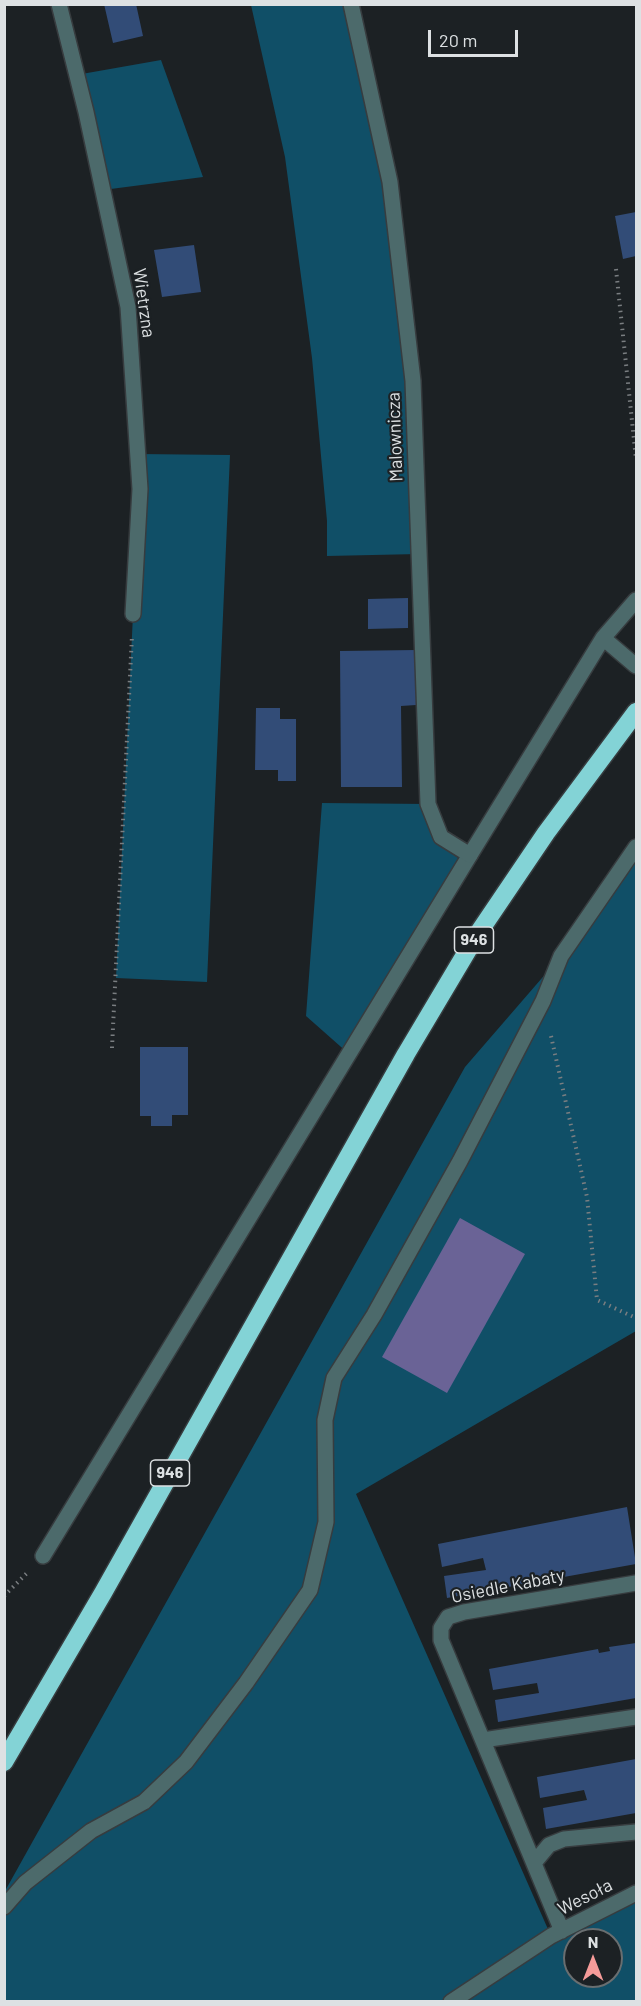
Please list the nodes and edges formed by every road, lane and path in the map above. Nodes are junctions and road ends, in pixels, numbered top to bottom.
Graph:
1 (59, 4) edge
2 (351, 4) edge
3 (616, 269) dead end
4 (636, 459) edge
5 (636, 600) edge
6 (133, 614) joint
7 (603, 638) junction
8 (636, 666) edge
9 (636, 712) edge
10 (636, 847) edge
11 (470, 855) junction
12 (543, 1001) junction
13 (112, 1048) dead end
14 (636, 1318) edge
15 (43, 1556) joint
16 (636, 1583) edge
17 (4, 1596) edge
18 (636, 1716) edge
19 (483, 1740) junction
20 (4, 1762) edge
21 (636, 1832) edge
22 (534, 1863) junction
23 (636, 1893) edge
24 (4, 1907) edge
25 (557, 1934) junction
26 (451, 2001) edge

1 - 6 street, Wietrzna
2 - 11 street, Malownicza
3 - 4 path
5 - 7 street
6 - 13 path
7 - 8 street
7 - 11 street
9 - 20 highway, 946
10 - 12 street
11 - 15 street
12 - 14 path
12 - 24 street
15 - 17 path
16 - 19 street, Osiedle Kabaty
18 - 19 street
19 - 22 street, Osiedle Kabaty
21 - 22 street
22 - 25 street, Osiedle Kabaty
23 - 25 street, Wesoła
25 - 26 street, Wesoła

